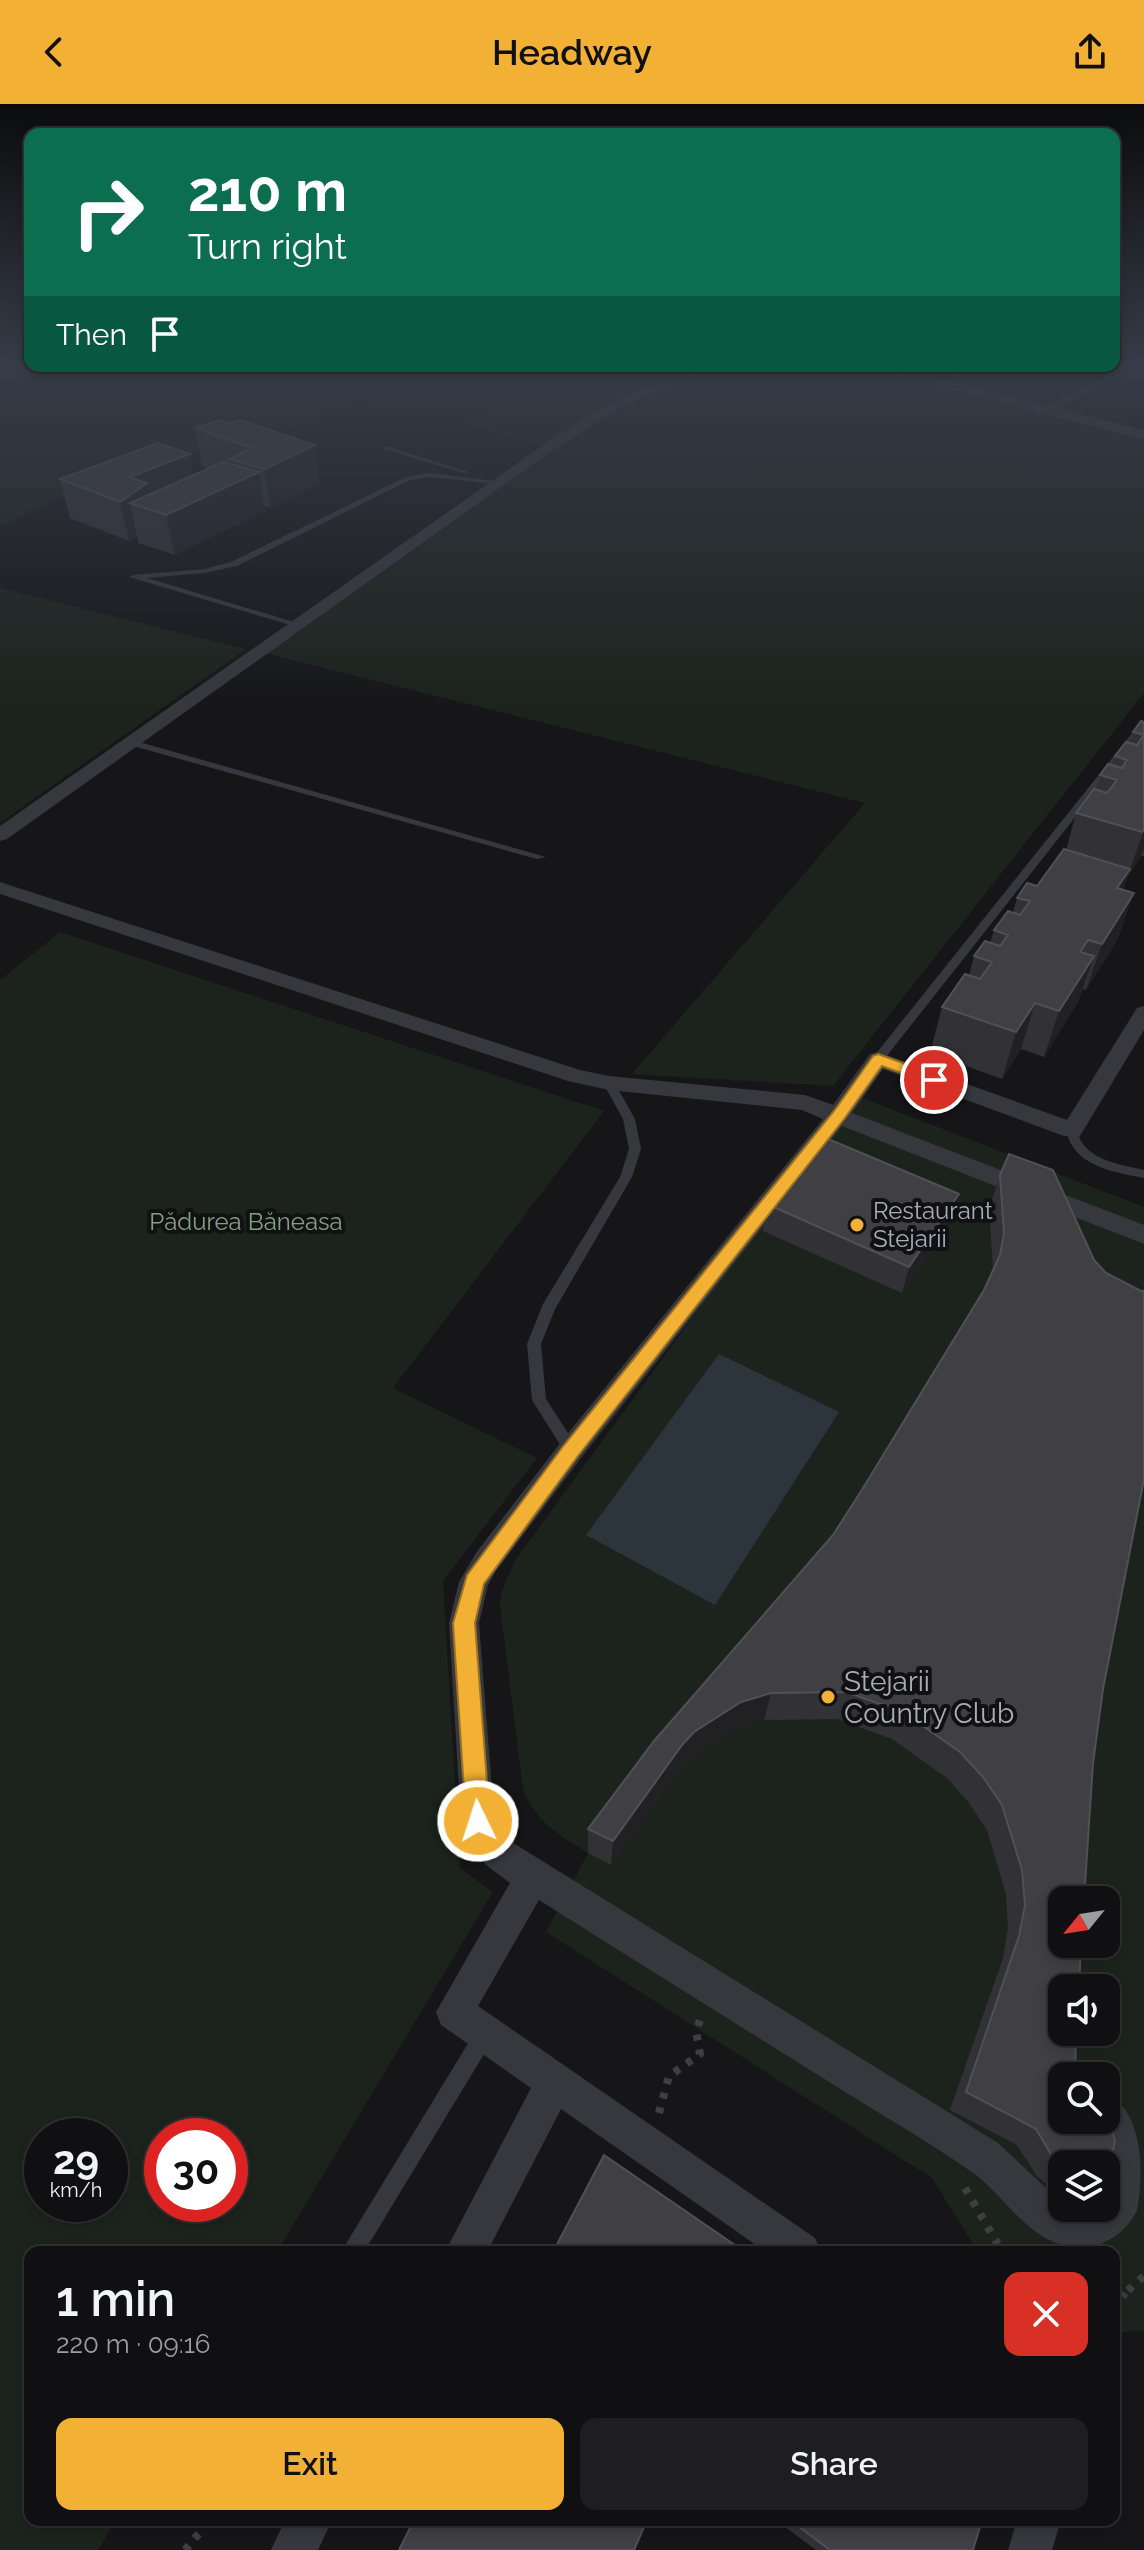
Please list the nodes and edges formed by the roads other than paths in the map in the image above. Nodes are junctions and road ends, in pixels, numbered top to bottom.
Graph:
1 (400, 482) edge
2 (497, 482) edge
3 (294, 625) junction
4 (1144, 725) edge
5 (129, 742) junction
6 (0, 835) edge
7 (541, 857) dead end
8 (1031, 866) junction
9 (1045, 871) edge
10 (0, 888) edge
11 (1144, 1013) edge
12 (878, 1059) junction
13 (609, 1083) junction
14 (839, 1114) junction
15 (1072, 1130) junction
16 (1144, 1174) edge
17 (1144, 1235) edge
18 (571, 1450) junction
19 (533, 1877) junction
20 (485, 2033) junction
21 (555, 2082) junction
22 (1120, 2133) edge
23 (356, 2246) edge
24 (468, 2246) edge
25 (792, 2246) edge
26 (307, 2526) edge
27 (1037, 2526) edge
28 (293, 2550) edge
29 (1030, 2550) edge

1 - 3 lane
2 - 3 street
3 - 5 street
4 - 8 lane
5 - 6 street
5 - 7 lane
8 - 9 lane
8 - 12 lane
10 - 13 street
11 - 15 street
12 - 14 street
12 - 15 street
13 - 14 street
13 - 18 lane
14 - 17 street
14 - 18 street
15 - 16 lane
18 - 19 street
19 - 20 street
19 - 22 street
20 - 21 street
20 - 23 lane
21 - 24 street
21 - 25 street
26 - 28 street
27 - 29 street

